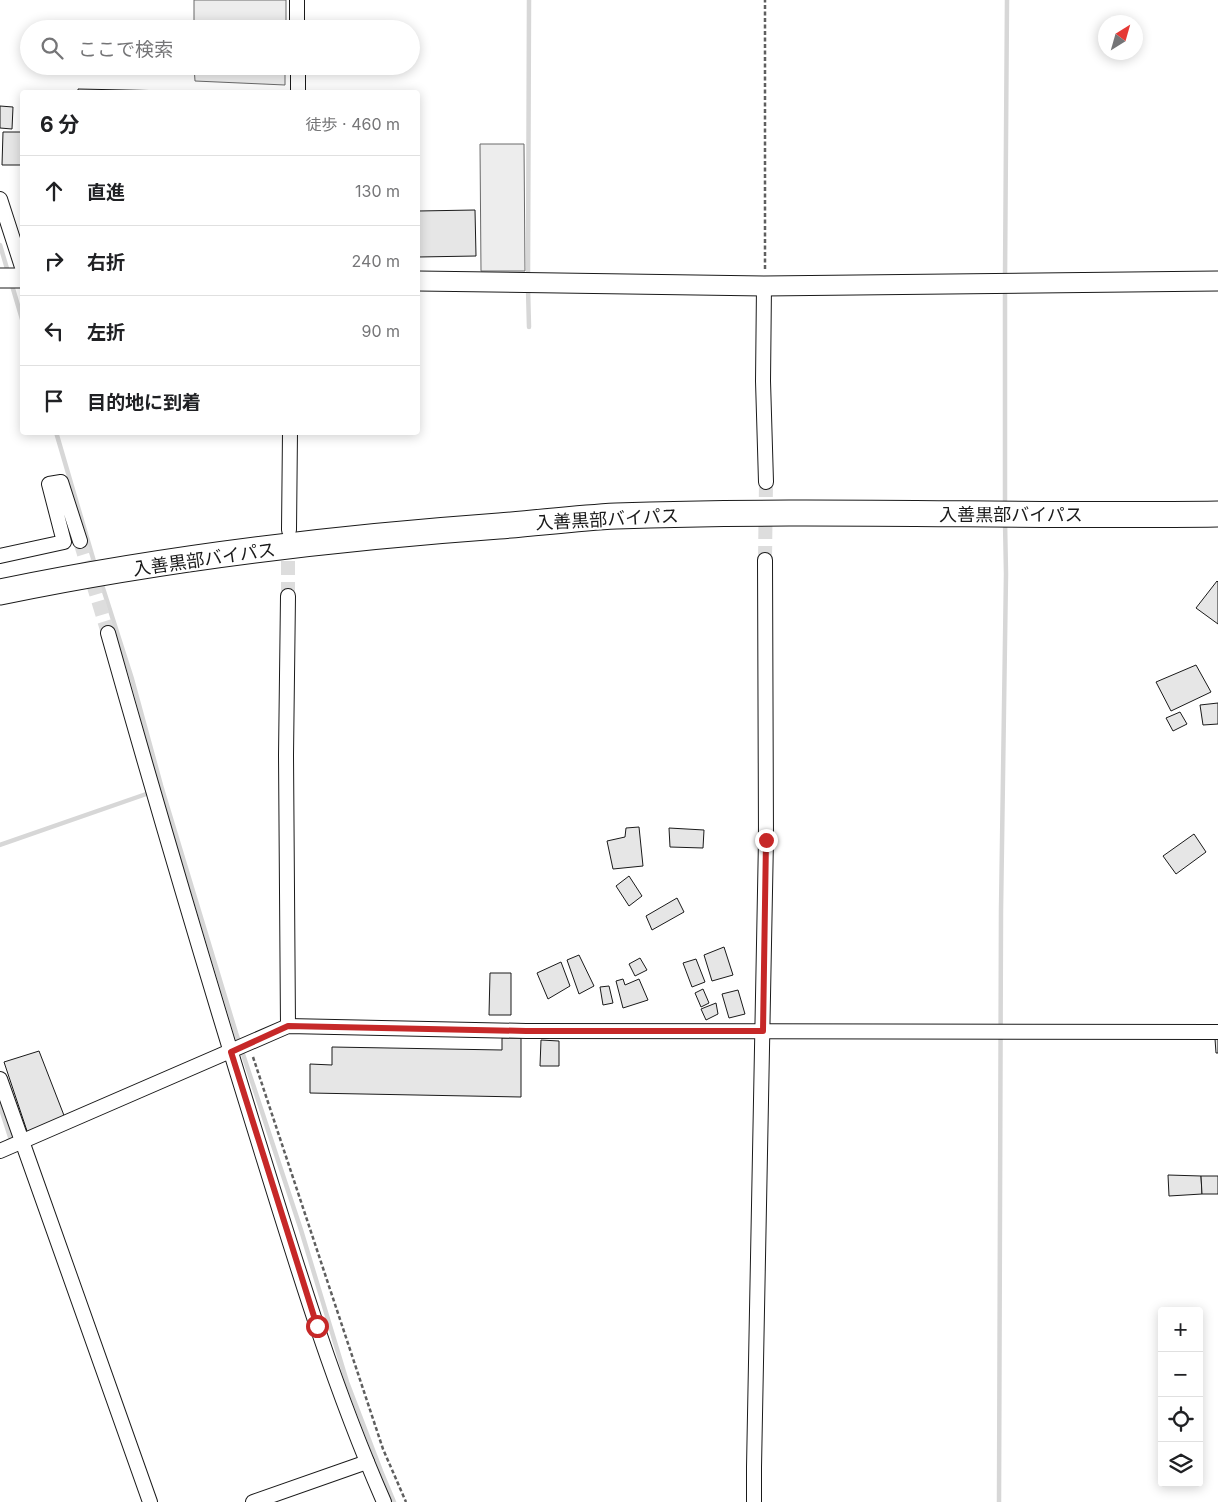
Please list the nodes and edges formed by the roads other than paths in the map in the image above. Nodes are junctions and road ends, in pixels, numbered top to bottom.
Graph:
1 (297, 0) edge
2 (297, 20) edge
3 (298, 75) edge
4 (298, 90) edge
5 (0, 199) edge
6 (20, 261) edge
7 (0, 278) edge
8 (20, 278) edge
9 (420, 280) edge
10 (1218, 282) edge
11 (764, 286) junction
12 (290, 435) edge
13 (766, 482) tunnel mouth
14 (1218, 514) edge
15 (288, 530) tunnel mouth
16 (80, 540) tunnel mouth
17 (0, 556) edge
18 (765, 560) tunnel mouth
19 (0, 592) edge
20 (288, 596) tunnel mouth
21 (108, 633) tunnel mouth
22 (288, 1026) junction
23 (763, 1031) junction
24 (1218, 1032) edge
25 (231, 1052) junction
26 (0, 1079) edge
27 (22, 1143) junction
28 (0, 1151) edge
29 (367, 1462) junction
30 (150, 1502) edge
31 (253, 1502) edge
32 (384, 1502) edge
33 (754, 1502) edge

1 - 2 street
3 - 4 street
5 - 6 street
7 - 8 street
9 - 11 street
10 - 11 street
11 - 13 street
12 - 15 street
14 - 19 highway, 入善黒部バイパス
16 - 17 street
18 - 23 street
20 - 22 street
21 - 25 street
22 - 23 street
22 - 25 street
23 - 24 street
23 - 33 street
25 - 27 street
25 - 29 street
26 - 27 street
27 - 28 street
27 - 30 street
29 - 31 street
29 - 32 street

